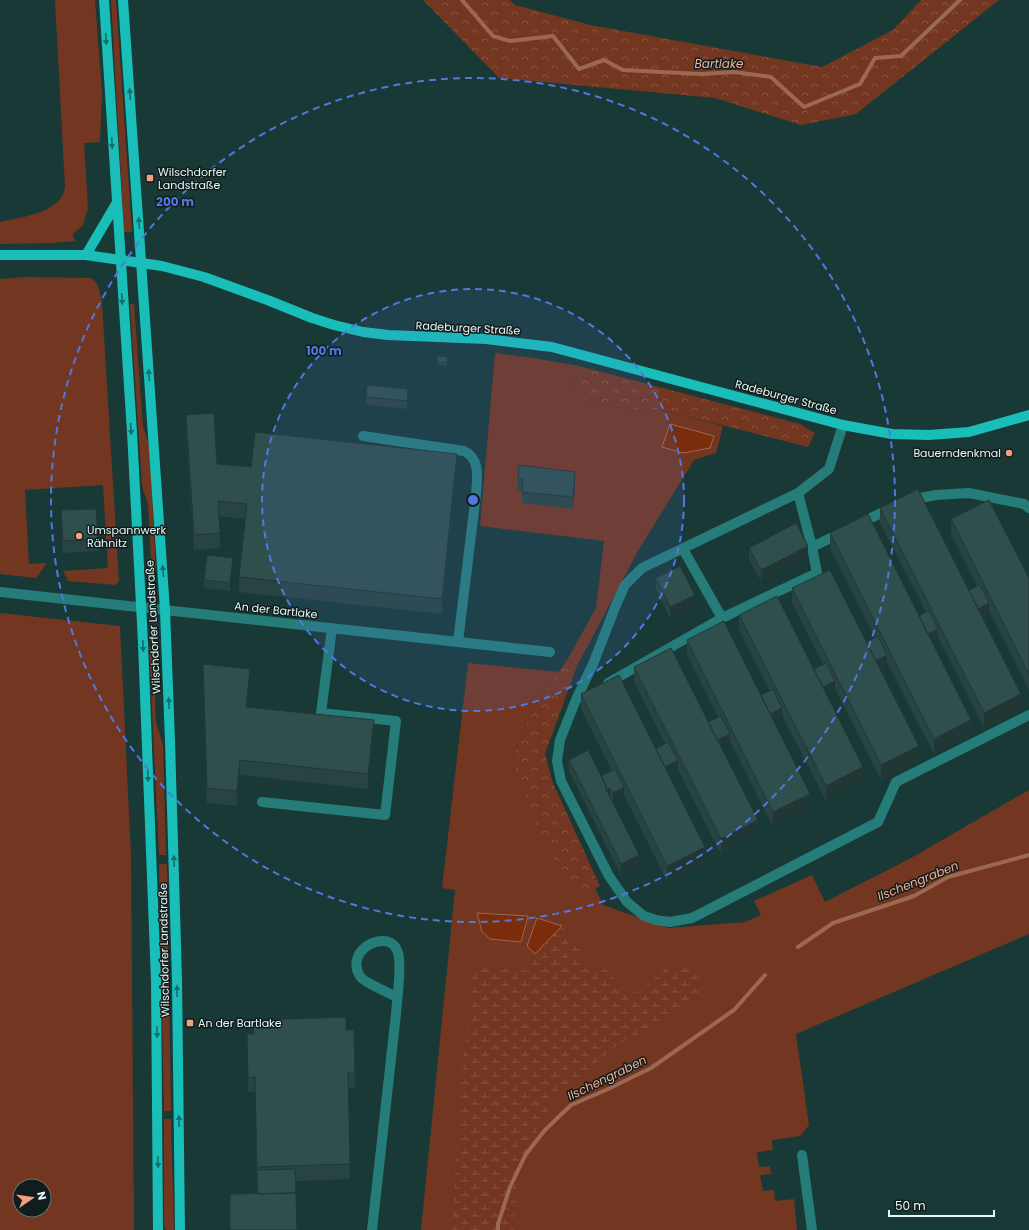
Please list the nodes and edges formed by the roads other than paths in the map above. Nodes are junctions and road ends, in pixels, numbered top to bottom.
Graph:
1 (104, 0) edge
2 (124, 0) edge
3 (116, 204) junction
4 (0, 255) edge
5 (86, 255) junction
6 (120, 260) junction
7 (142, 262) junction
8 (1029, 415) edge
9 (843, 425) junction
10 (363, 436) dead end
11 (798, 493) junction
12 (1029, 508) edge
13 (812, 547) junction
14 (683, 548) junction
15 (0, 592) edge
16 (141, 607) junction
17 (165, 610) junction
18 (722, 618) junction
19 (332, 628) junction
20 (458, 642) junction
21 (550, 652) dead end
22 (602, 687) edge
23 (588, 694) edge
24 (575, 702) junction
25 (1029, 715) edge
26 (262, 802) dead end
27 (397, 997) junction
28 (802, 1155) dead end
29 (158, 1230) edge
30 (180, 1230) edge
31 (372, 1230) edge
32 (812, 1230) edge

1 -> 3 main road, Wilschdorfer Landstraße
7 -> 2 main road, Wilschdorfer Landstraße
3 - 5 main road
3 - 6 main road, Wilschdorfer Landstraße
4 - 5 main road, Radeburger Straße
5 - 6 main road, Radeburger Straße
6 - 7 main road, Radeburger Straße
6 -> 16 main road, Wilschdorfer Landstraße
7 - 9 main road, Radeburger Straße
17 -> 7 main road, Wilschdorfer Landstraße
8 - 9 main road, Radeburger Straße
9 - 11 street
10 - 20 street
11 - 13 street
11 - 14 street
12 - 13 street
13 - 18 street
14 - 18 street
14 - 24 street
15 - 16 street, An der Bartlake
16 - 17 street, An der Bartlake
16 -> 29 main road, Wilschdorfer Landstraße
17 - 19 street, An der Bartlake
30 -> 17 main road, Wilschdorfer Landstraße
18 - 22 street
19 - 20 street, An der Bartlake
19 - 26 street
20 - 21 street, An der Bartlake
23 - 24 street
24 - 25 street
27 - 27 street
27 - 31 street
28 - 32 street

